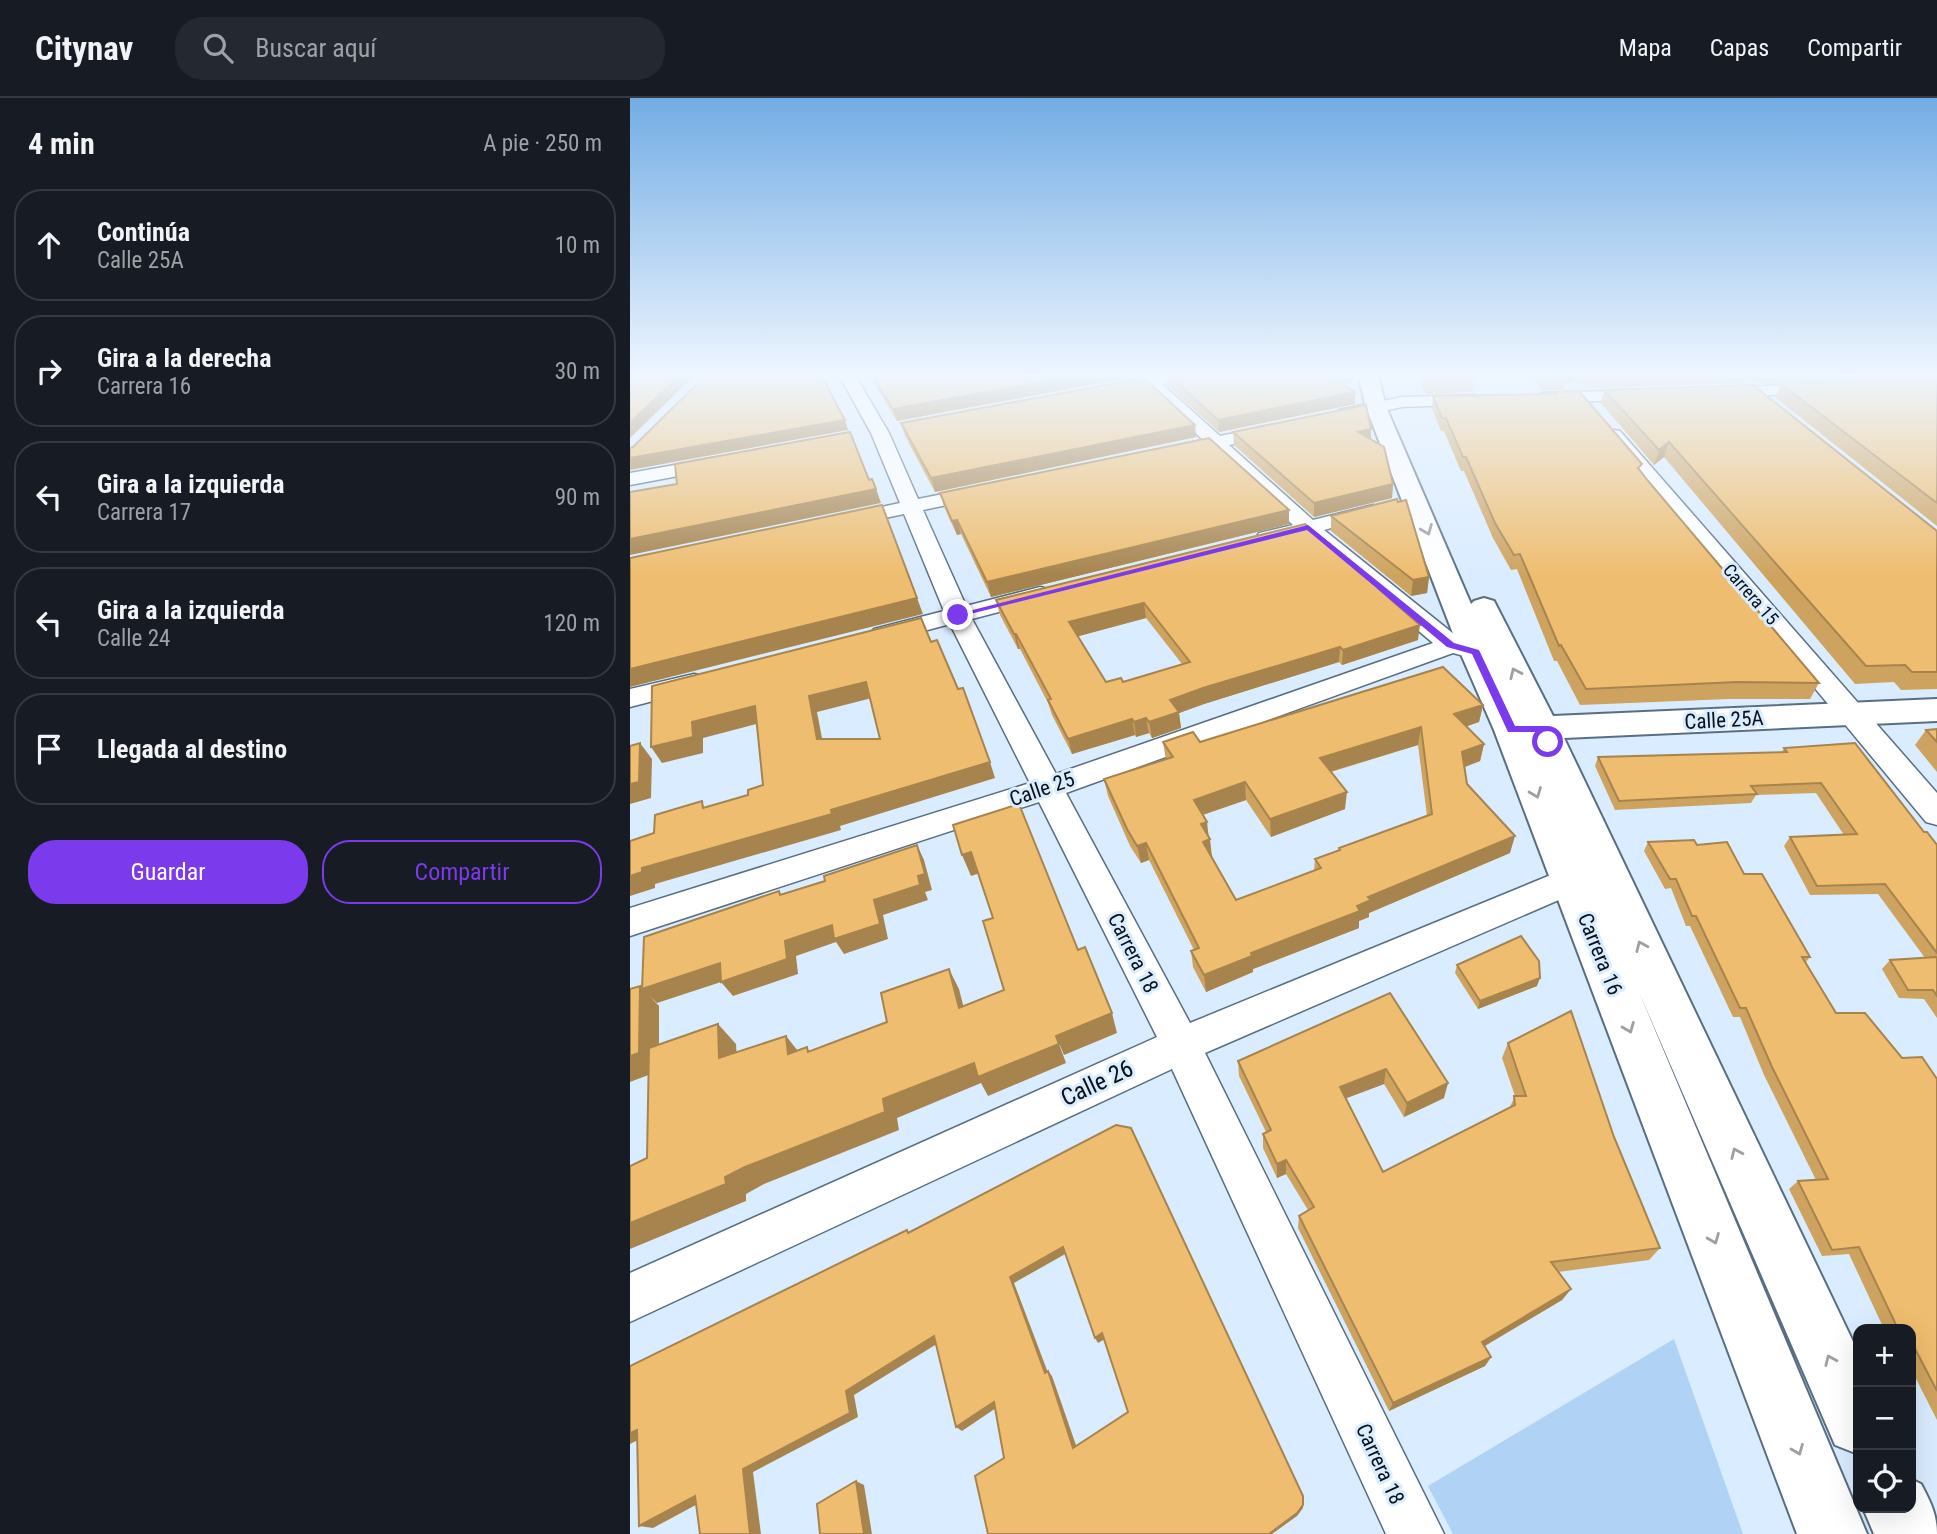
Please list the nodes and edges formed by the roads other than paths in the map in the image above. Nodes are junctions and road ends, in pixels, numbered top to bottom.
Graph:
1 (884, 442) edge
2 (1218, 442) joint
3 (1401, 442) edge
4 (1409, 442) edge
5 (1620, 442) edge
6 (1155, 456) edge
7 (735, 460) edge
8 (630, 479) edge
9 (1006, 487) edge
10 (1415, 501) junction
11 (912, 507) junction
12 (827, 524) edge
13 (1308, 527) junction
14 (1241, 544) edge
15 (1065, 588) edge
16 (958, 615) junction
17 (863, 639) edge
18 (1463, 648) junction
19 (720, 675) edge
20 (630, 698) edge
21 (1937, 710) edge
22 (1859, 720) junction
23 (1937, 724) edge
24 (1530, 736) junction
25 (1047, 788) junction
26 (1937, 814) edge
27 (1570, 881) junction
28 (630, 922) edge
29 (1181, 1045) junction
30 (630, 1298) edge
31 (1853, 1412) edge
32 (1899, 1513) edge
33 (1409, 1532) edge
34 (1832, 1534) edge
35 (1909, 1534) edge

1 - 11 street, Carrera 18
2 - 6 street
2 - 13 street
3 - 10 street, Carrera 16
24 -> 4 street, Carrera 16
5 - 22 street, Carrera 15
7 - 8 street
9 - 11 street
10 - 13 street
10 -> 18 street, Carrera 16
11 - 12 street
11 - 16 street, Carrera 18
13 - 14 street
13 - 18 street
15 - 16 street
16 - 17 street
16 - 25 street, Carrera 18
18 - 24 street, Carrera 16
18 - 25 street, Calle 25
19 - 20 street
21 - 22 street, Calle 25A
22 - 23 street, Calle 25A
22 - 24 street, Calle 25A
22 - 26 street, Carrera 15
24 -> 27 street, Carrera 16
31 -> 24 street, Carrera 16
25 - 28 street, Calle 25
25 - 29 street, Carrera 18
27 - 29 street, Calle 26
27 -> 34 street, Carrera 16
29 - 30 street, Calle 26
29 - 33 street, Carrera 18
32 - 35 street

